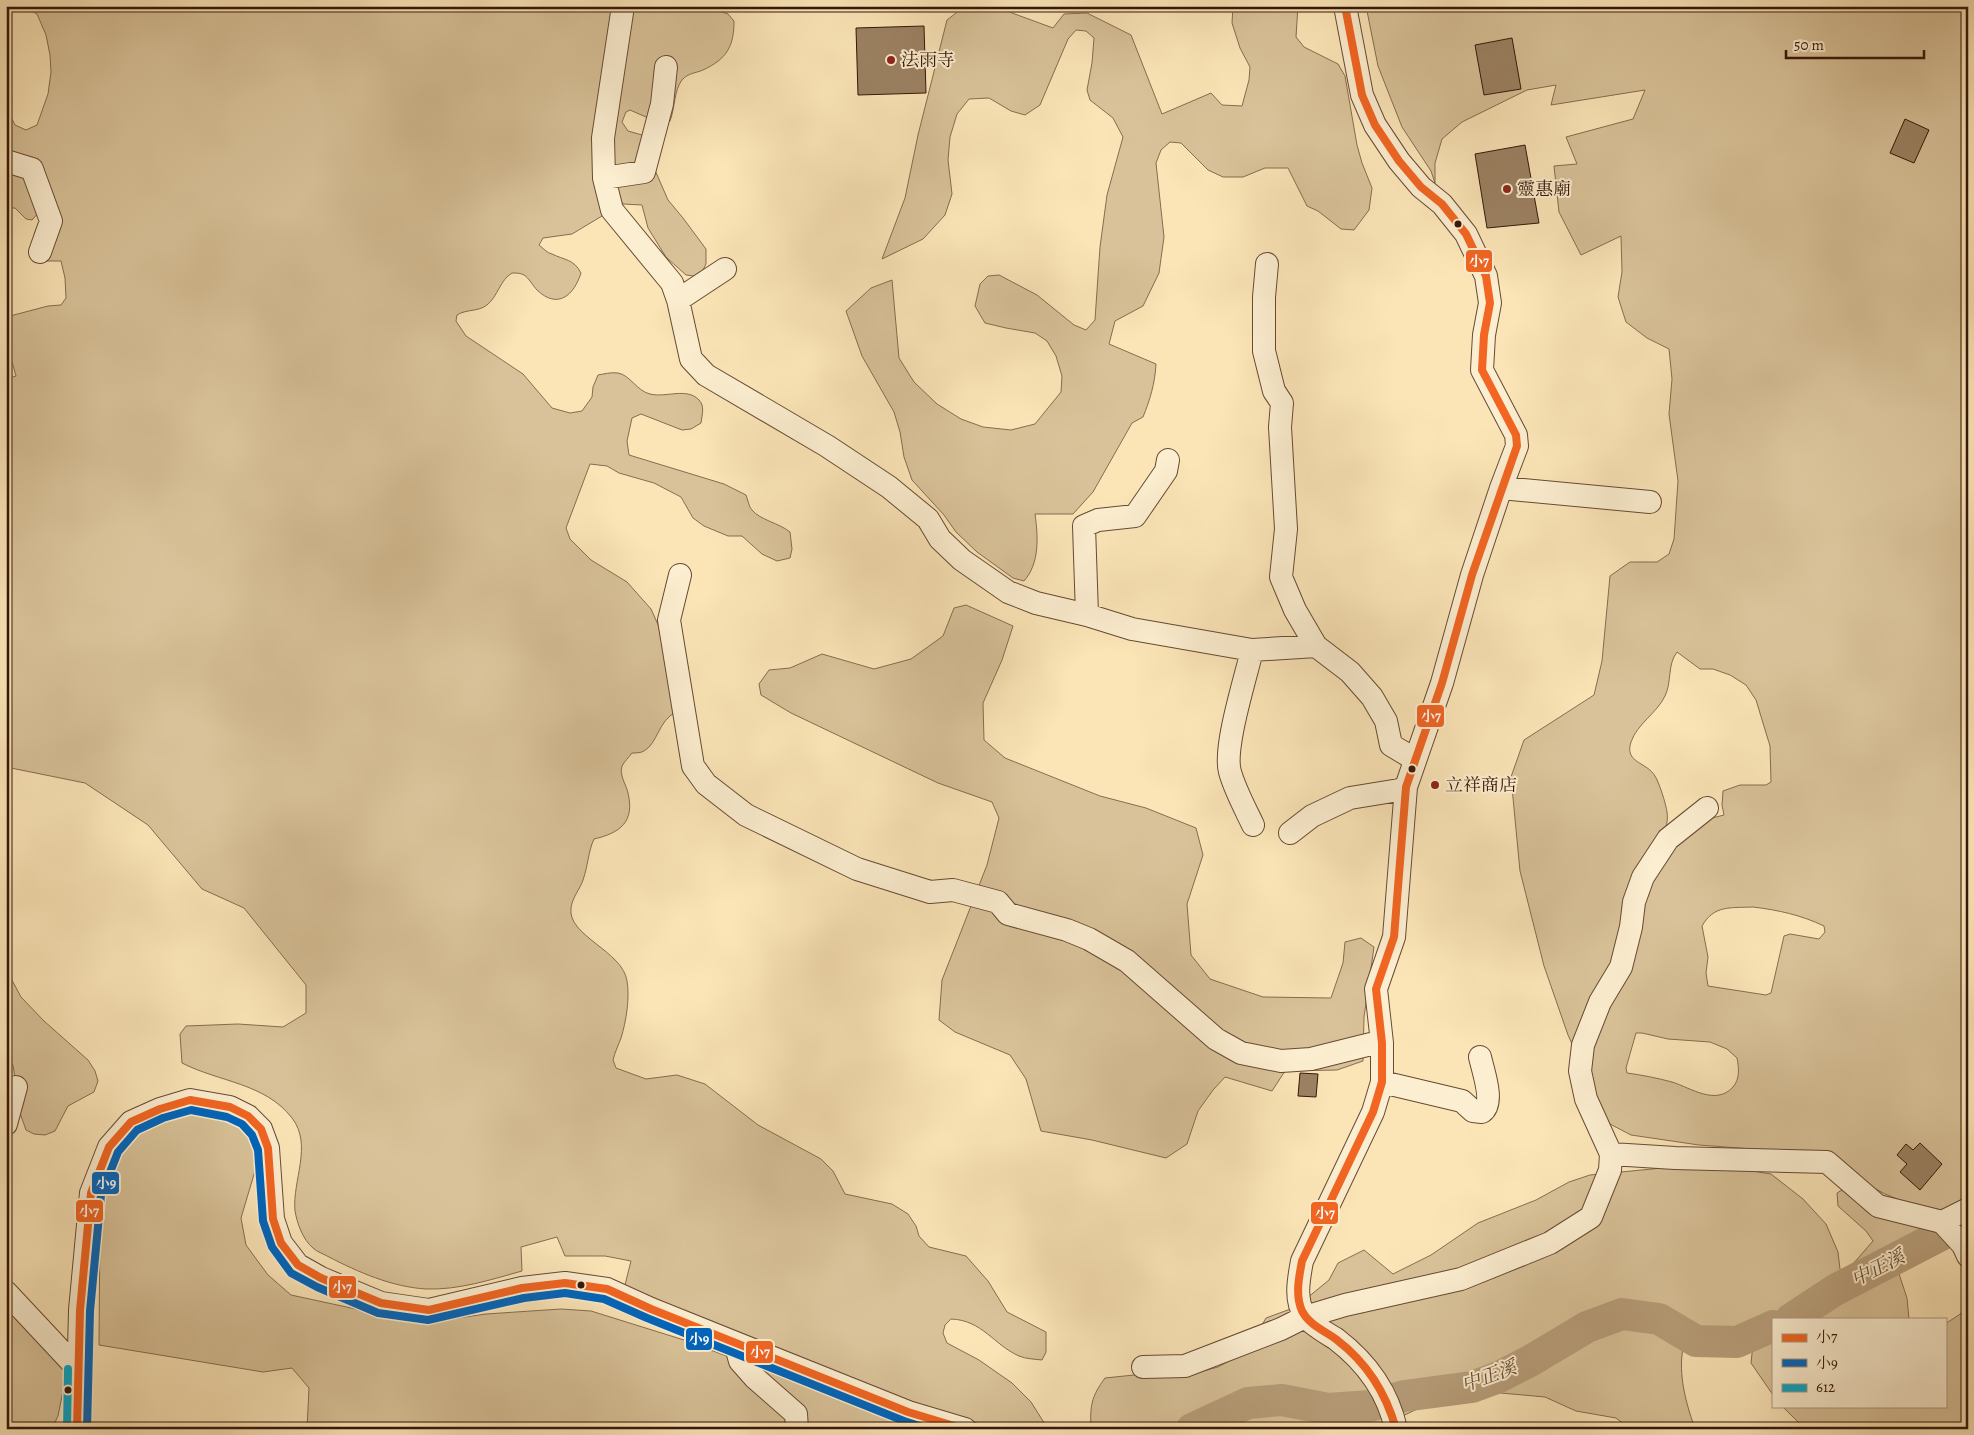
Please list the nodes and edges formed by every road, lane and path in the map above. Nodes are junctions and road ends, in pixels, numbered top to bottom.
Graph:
1 (622, 6) edge
2 (1344, 6) edge
3 (666, 67) dead end
4 (6, 160) edge
5 (604, 178) junction
6 (40, 252) dead end
7 (1267, 264) dead end
8 (725, 269) dead end
9 (678, 300) junction
10 (1168, 460) dead end
11 (1501, 488) junction
12 (1650, 502) dead end
13 (680, 575) dead end
14 (1087, 615) junction
15 (1316, 646) junction
16 (1252, 650) junction
17 (1414, 758) junction
18 (1406, 787) junction
19 (1707, 808) dead end
20 (1253, 826) dead end
21 (1290, 833) dead end
22 (1382, 1043) junction
23 (1480, 1057) dead end
24 (1382, 1082) junction
25 (16, 1087) dead end
26 (6, 1124) edge
27 (1611, 1154) junction
28 (1968, 1209) edge
29 (1942, 1222) junction
30 (1965, 1250) edge
31 (6, 1292) edge
32 (1305, 1317) junction
33 (735, 1343) junction
34 (1142, 1367) dead end
35 (78, 1369) junction
36 (1391, 1411) edge
37 (77, 1429) edge
38 (797, 1429) edge
39 (965, 1429) edge

1 - 5 street
2 - 11 street
3 - 5 street
4 - 6 street
5 - 9 street
7 - 15 street
8 - 9 street
9 - 14 street
10 - 14 street
11 - 12 street
11 - 17 street
13 - 22 street
14 - 16 street
15 - 16 street
15 - 17 street
16 - 20 street
17 - 18 street
18 - 21 street
18 - 22 street
19 - 27 street
22 - 24 street
23 - 24 street
24 - 32 street
25 - 26 street
27 - 29 street
27 - 32 street
28 - 29 street
29 - 30 street
31 - 35 street
32 - 34 street
32 - 36 street
33 - 35 street
33 - 38 street
33 - 39 street
35 - 37 street

